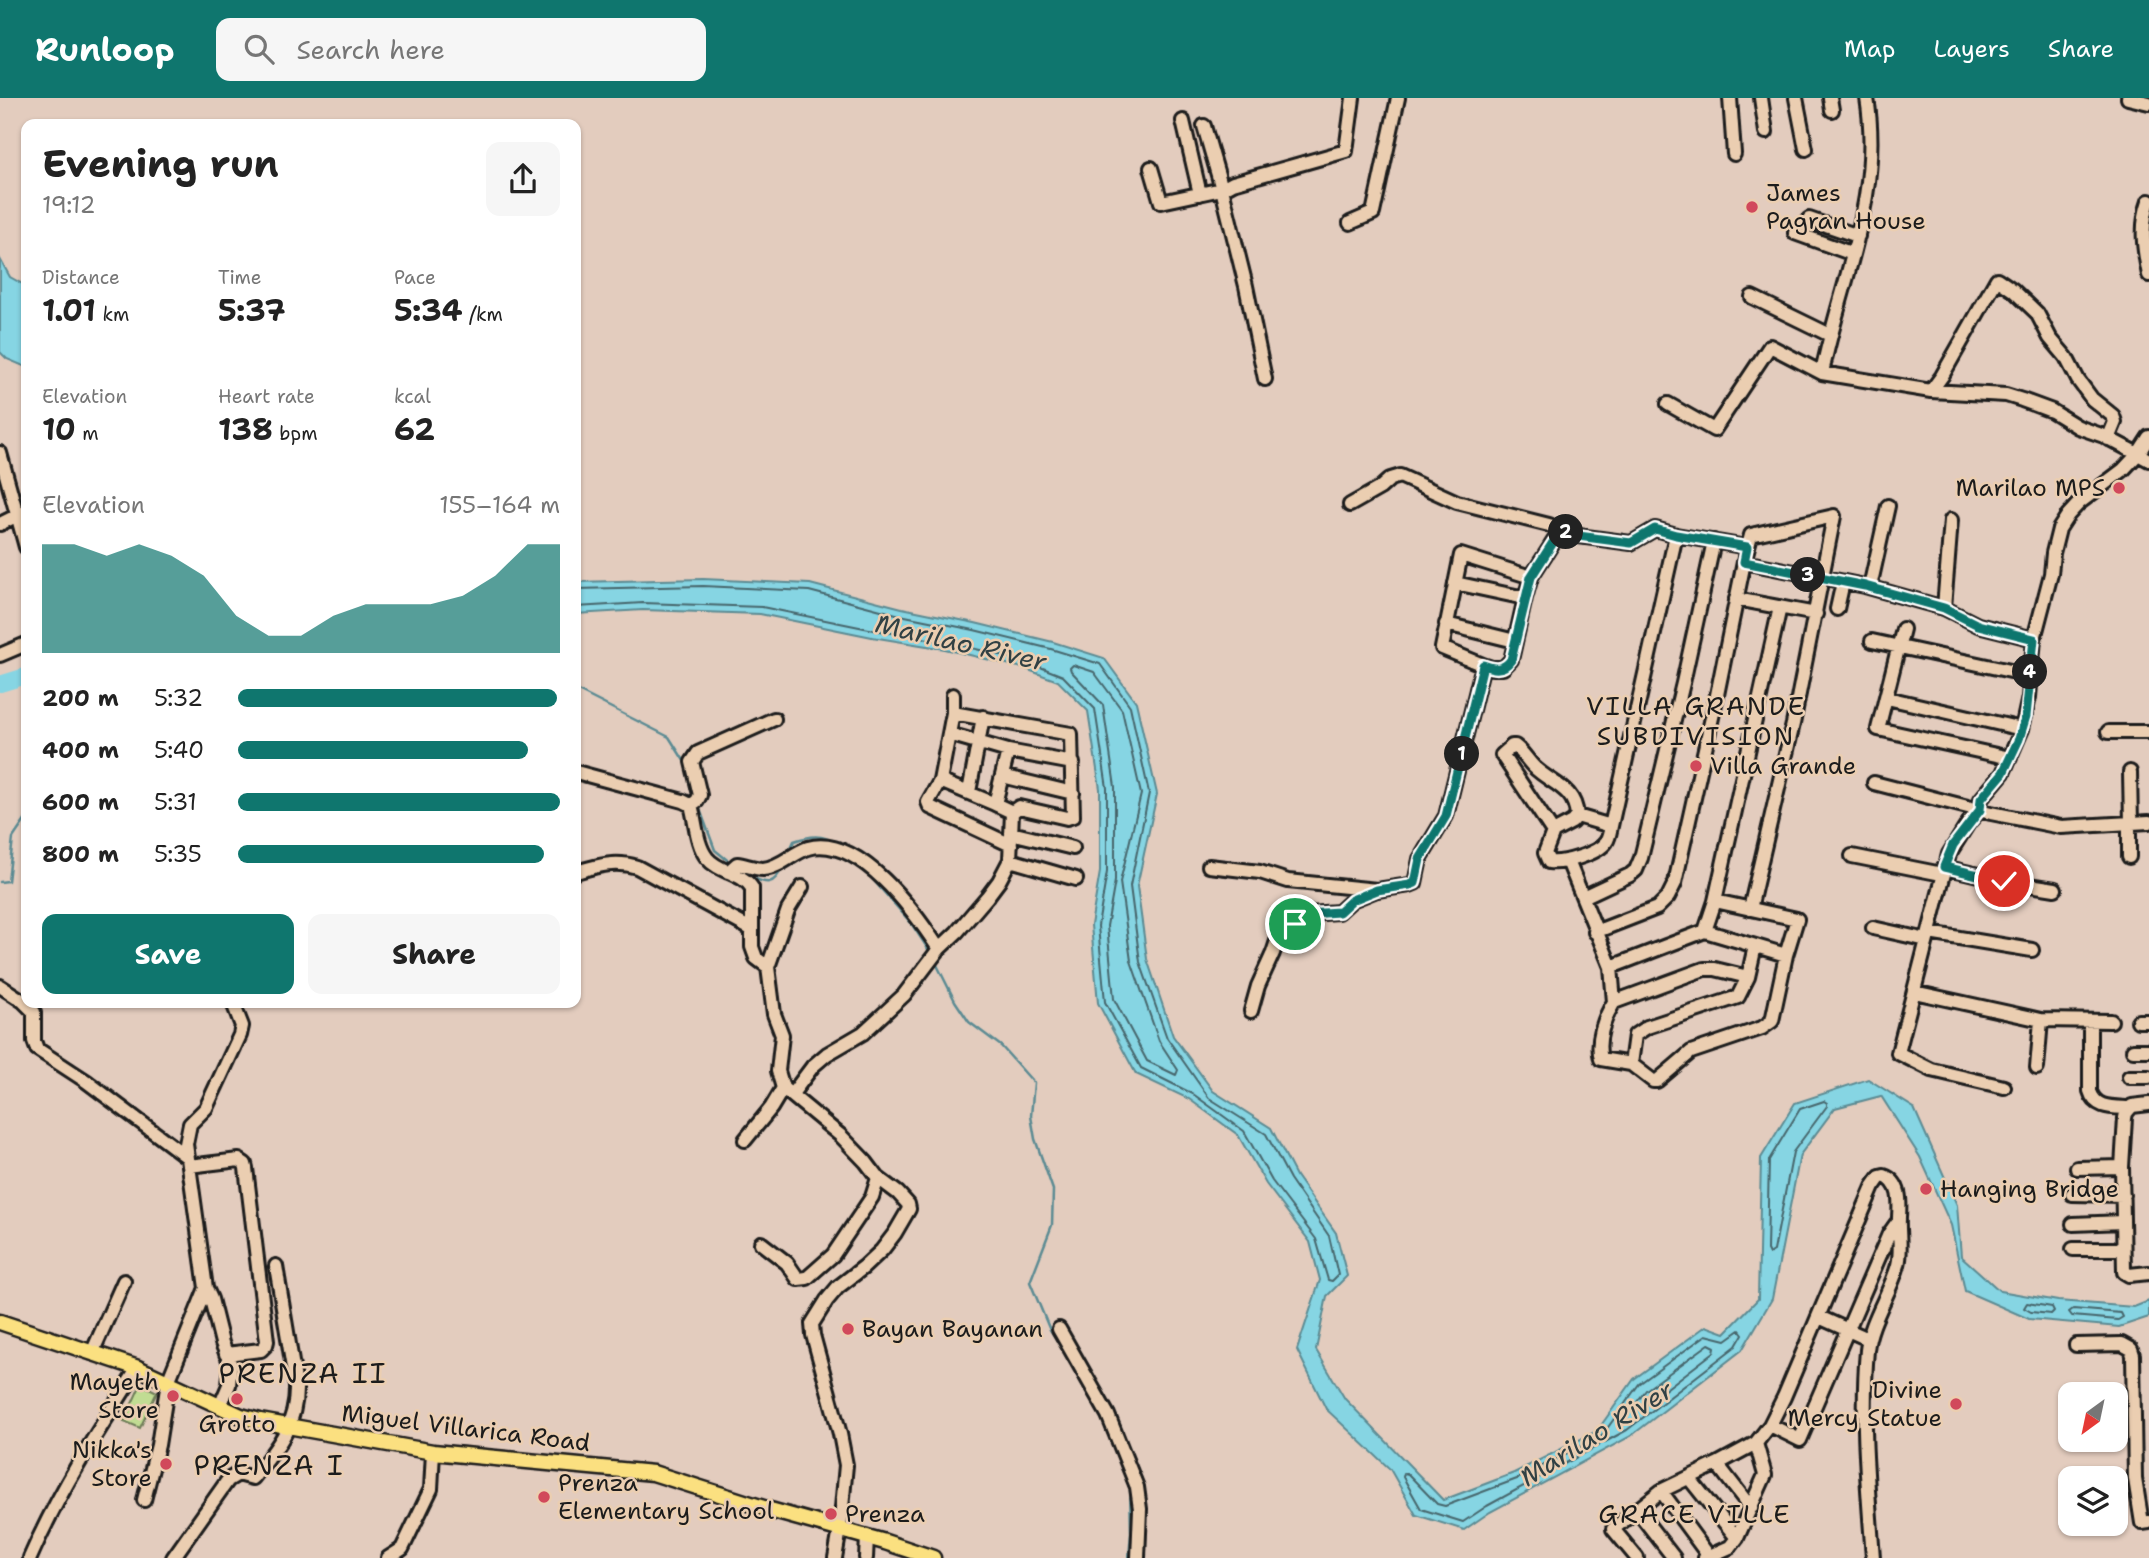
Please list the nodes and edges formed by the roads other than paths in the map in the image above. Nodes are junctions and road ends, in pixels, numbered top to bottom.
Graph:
1 (1353, 98) edge
2 (1398, 98) edge
3 (1730, 98) edge
4 (1761, 98) edge
5 (1796, 98) edge
6 (1867, 98) edge
7 (2128, 98) edge
8 (2149, 103) edge
9 (1183, 121) dead end
10 (1204, 126) dead end
11 (1766, 132) dead end
12 (1806, 149) dead end
13 (1734, 154) dead end
14 (1151, 168) dead end
15 (1222, 189) junction
16 (1200, 194) junction
17 (2149, 201) edge
18 (1809, 219) dead end
19 (1350, 223) dead end
20 (1795, 233) dead end
21 (1858, 236) junction
22 (1853, 254) junction
23 (2149, 275) edge
24 (1752, 297) dead end
25 (1830, 335) junction
26 (1822, 373) junction
27 (1265, 379) dead end
28 (1931, 391) junction
29 (1668, 404) dead end
30 (2149, 437) edge
31 (2108, 439) junction
32 (0, 453) edge
33 (2144, 457) edge
34 (1350, 505) dead end
35 (1888, 506) dead end
36 (21, 514) edge
37 (1951, 520) dead end
38 (0, 524) edge
39 (1561, 530) junction
40 (1676, 535) junction
41 (1714, 541) junction
42 (1749, 541) junction
43 (1744, 562) junction
44 (1531, 577) junction
45 (1823, 578) junction
46 (1843, 582) junction
47 (1454, 583) junction
48 (1870, 587) junction
49 (1525, 598) junction
50 (1736, 599) junction
51 (1780, 607) junction
52 (1944, 608) junction
53 (1837, 609) dead end
54 (1816, 614) junction
55 (1446, 624) junction
56 (1903, 629) dead end
57 (2034, 639) junction
58 (1872, 640) dead end
59 (1515, 641) junction
60 (21, 646) edge
61 (1898, 648) junction
62 (0, 655) edge
63 (1483, 665) junction
64 (2029, 675) junction
65 (953, 695) dead end
66 (1887, 698) junction
67 (953, 713) junction
68 (983, 717) junction
69 (774, 719) dead end
70 (2022, 729) junction
71 (2108, 732) dead end
72 (2149, 732) edge
73 (949, 734) junction
74 (978, 742) junction
75 (1008, 751) junction
76 (2010, 758) junction
77 (1073, 763) junction
78 (1535, 768) junction
79 (2130, 772) dead end
80 (581, 773) edge
81 (1002, 776) junction
82 (1518, 777) junction
83 (940, 781) junction
84 (1874, 783) dead end
85 (969, 792) junction
86 (1073, 793) junction
87 (995, 804) junction
88 (691, 805) junction
89 (1980, 810) junction
90 (1012, 812) junction
91 (1577, 816) junction
92 (2149, 822) edge
93 (2130, 824) junction
94 (1611, 826) junction
95 (1553, 832) junction
96 (1011, 839) junction
97 (1073, 848) dead end
98 (1852, 856) dead end
99 (2129, 857) dead end
100 (1010, 860) junction
101 (1568, 861) junction
102 (1209, 866) dead end
103 (581, 871) edge
104 (1943, 871) junction
105 (728, 872) junction
106 (1076, 878) dead end
107 (802, 887) dead end
108 (2055, 889) dead end
109 (1377, 890) junction
110 (1583, 897) junction
111 (1715, 901) junction
112 (1750, 909) junction
113 (1873, 928) dead end
114 (751, 929) junction
115 (1705, 931) junction
116 (1595, 932) junction
117 (1928, 936) junction
118 (1755, 946) junction
119 (2032, 950) dead end
120 (934, 954) junction
121 (1786, 955) junction
122 (768, 967) junction
123 (1611, 967) junction
124 (1748, 977) junction
125 (0, 986) edge
126 (1914, 992) junction
127 (21, 1000) edge
128 (1614, 1002) junction
129 (30, 1008) edge
130 (235, 1008) edge
131 (1251, 1011) dead end
132 (2042, 1020) junction
133 (2111, 1021) dead end
134 (2090, 1022) junction
135 (2133, 1050) dead end
136 (2149, 1050) edge
137 (1630, 1064) junction
138 (2037, 1068) dead end
139 (2129, 1077) dead end
140 (2149, 1077) edge
141 (2004, 1087) dead end
142 (788, 1091) junction
143 (2149, 1104) edge
144 (2129, 1108) junction
145 (745, 1140) dead end
146 (188, 1161) junction
147 (2122, 1167) junction
148 (2077, 1168) dead end
149 (878, 1178) junction
150 (2071, 1194) dead end
151 (2123, 1195) junction
152 (1899, 1219) junction
153 (2123, 1222) junction
154 (2073, 1224) dead end
155 (761, 1243) dead end
156 (2123, 1249) junction
157 (2073, 1250) dead end
158 (276, 1266) dead end
159 (2149, 1273) edge
160 (124, 1281) dead end
161 (206, 1288) junction
162 (1819, 1317) junction
163 (0, 1321) edge
164 (1059, 1329) dead end
165 (1848, 1330) junction
166 (1868, 1339) junction
167 (2076, 1345) dead end
168 (92, 1353) junction
169 (226, 1354) junction
170 (138, 1368) junction
171 (168, 1382) junction
172 (220, 1406) junction
173 (1770, 1425) junction
174 (289, 1426) junction
175 (1756, 1443) junction
176 (433, 1452) junction
177 (1717, 1464) junction
178 (1689, 1478) junction
179 (1661, 1491) junction
180 (144, 1500) dead end
181 (1751, 1508) junction
182 (1636, 1509) junction
183 (2149, 1522) edge
184 (840, 1529) junction
185 (867, 1537) junction
186 (1737, 1538) junction
187 (406, 1552) edge
188 (1707, 1557) edge
189 (30, 1558) edge
190 (173, 1558) edge
191 (388, 1558) edge
192 (835, 1558) edge
193 (866, 1558) edge
194 (932, 1558) edge
195 (1138, 1558) edge
196 (1637, 1558) edge
197 (1674, 1558) edge
198 (1873, 1558) edge

1 - 15 street
2 - 19 street
3 - 13 street
4 - 11 street
5 - 12 street
6 - 21 street
7 - 8 street
9 - 16 street
10 - 15 street
14 - 16 street
15 - 16 street
15 - 27 street
17 - 23 street
18 - 21 street
20 - 22 street
21 - 22 street
22 - 25 street
24 - 25 street
25 - 26 street
26 - 28 street
26 - 29 street
28 - 31 street
28 - 31 street
30 - 33 street
31 - 33 street
32 - 36 street
33 - 57 street
34 - 39 street
35 - 48 street
36 - 38 street
37 - 52 street
39 - 40 street
39 - 44 street
40 - 41 street
40 - 94 street
41 - 42 street
41 - 110 street
42 - 43 street
42 - 45 street
43 - 45 street
43 - 50 street
44 - 47 street
44 - 49 street
45 - 46 street
45 - 54 street
46 - 48 street
46 - 53 street
47 - 49 street
47 - 55 street
48 - 52 street
49 - 59 street
50 - 51 street
50 - 116 street
51 - 54 street
51 - 111 street
52 - 57 street
54 - 112 street
55 - 59 street
55 - 63 street
56 - 61 street
57 - 64 street
58 - 61 street
59 - 63 street
60 - 62 street
61 - 64 street
61 - 66 street
63 - 109 street
64 - 70 street
65 - 67 street
66 - 70 street
66 - 76 street
67 - 68 street
67 - 73 street
68 - 74 street
68 - 77 street
69 - 88 street
70 - 76 street
71 - 72 street
73 - 74 street
73 - 83 street
74 - 75 street
74 - 85 street
75 - 77 street
75 - 81 street
76 - 89 street
77 - 86 street
78 - 82 street
78 - 82 street
78 - 91 street
79 - 93 street
80 - 88 street
81 - 86 street
81 - 87 street
82 - 95 street
83 - 85 street
83 - 96 street
84 - 89 street
85 - 87 street
86 - 90 street
87 - 90 street
88 - 105 street
89 - 93 street
89 - 104 street
90 - 96 street
91 - 94 street
91 - 95 street
92 - 93 street
93 - 99 street
94 - 101 street
95 - 101 street
96 - 97 street
96 - 100 street
98 - 104 street
100 - 106 street
100 - 120 street
101 - 110 street
102 - 109 street
103 - 114 street
104 - 108 street
104 - 117 street
105 - 114 street
105 - 120 street
107 - 122 street
109 - 131 street
110 - 116 street
111 - 112 street
111 - 115 street
112 - 121 street
113 - 117 street
114 - 122 street
115 - 118 street
115 - 123 street
116 - 123 street
117 - 119 street
117 - 126 street
118 - 121 street
118 - 124 street
120 - 142 street
121 - 137 street
122 - 142 street
123 - 128 street
124 - 128 street
124 - 137 street
125 - 127 street
126 - 132 street
126 - 141 street
128 - 137 street
129 - 146 street
130 - 146 street
132 - 134 street
132 - 138 street
133 - 134 street
134 - 144 street
135 - 136 street
139 - 140 street
142 - 145 street
142 - 149 street
143 - 144 street
144 - 147 street
146 - 161 street
146 - 169 street
147 - 148 street
147 - 151 street
149 - 155 street
149 - 184 street
150 - 151 street
151 - 153 street
152 - 162 street
152 - 165 street
152 - 166 street
153 - 154 street
153 - 156 street
156 - 157 street
156 - 159 street
158 - 174 street
160 - 168 street
161 - 169 street
161 - 171 street
162 - 165 street
162 - 173 street
163 - 168 main road, Miguel Villarica Road
164 - 195 street
165 - 166 street
165 - 173 street
166 - 198 street
167 - 183 street
168 - 170 main road, Miguel Villarica Road
169 - 172 street
170 - 171 main road, Miguel Villarica Road
170 - 189 street
171 - 172 main road, Miguel Villarica Road
171 - 180 street
172 - 174 main road, Miguel Villarica Road
173 - 175 street
174 - 176 main road, Miguel Villarica Road
174 - 190 street
175 - 177 street
175 - 181 street
176 - 184 main road, Miguel Villarica Road
176 - 187 street
177 - 178 street
177 - 181 street
178 - 179 street
178 - 186 street
179 - 182 street
179 - 188 street
181 - 186 street
182 - 196 street
182 - 197 street
184 - 185 main road, Miguel Villarica Road
184 - 192 street
185 - 193 street
185 - 194 main road, Miguel Villarica Road
186 - 188 street
187 - 191 street

